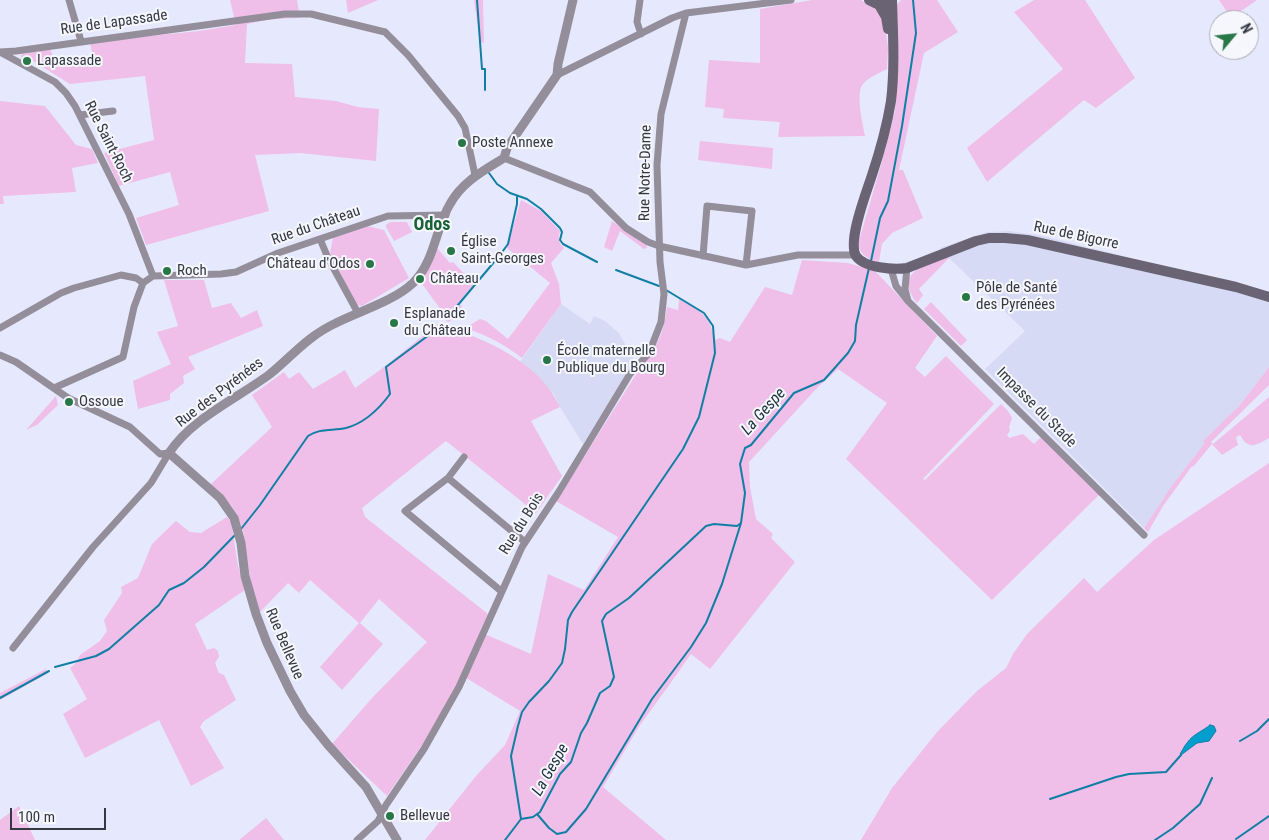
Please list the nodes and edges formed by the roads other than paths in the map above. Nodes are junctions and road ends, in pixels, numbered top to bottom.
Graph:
1 (69, 0) edge
2 (573, 0) edge
3 (640, 0) edge
4 (791, 0) edge
5 (868, 0) edge
6 (892, 1) edge
7 (879, 5) junction
8 (686, 13) junction
9 (641, 34) junction
10 (81, 41) junction
11 (893, 49) junction
12 (0, 52) edge
13 (557, 75) junction
14 (113, 111) dead end
15 (80, 115) junction
16 (504, 158) junction
17 (475, 175) junction
18 (446, 215) junction
19 (320, 239) junction
20 (659, 246) junction
21 (856, 255) junction
22 (702, 256) junction
23 (746, 265) junction
24 (907, 268) junction
25 (890, 269) junction
26 (153, 276) junction
27 (143, 283) junction
28 (1269, 297) edge
29 (908, 301) junction
30 (358, 313) junction
31 (0, 328) edge
32 (0, 355) edge
33 (54, 388) junction
34 (169, 453) junction
35 (464, 457) dead end
36 (448, 478) junction
37 (1144, 535) dead end
38 (525, 542) junction
39 (501, 591) junction
40 (13, 648) dead end
41 (382, 815) junction
42 (357, 840) edge
43 (396, 840) edge

1 - 10 street
2 - 13 street
3 - 9 street
4 - 8 street
5 - 7 main road
6 - 7 main road
6 - 11 main road
7 - 11 main road
8 - 9 street
8 - 20 street, Rue Notre-Dame
9 - 13 street
10 - 12 street, Rue de Lapassade
10 - 17 street, Rue de Lapassade
11 - 21 main road
12 - 15 street, Rue Saint-Roch
13 - 16 street
14 - 15 street
15 - 26 street, Rue Saint-Roch
16 - 17 street, Rue des Pyrénées
16 - 20 street
17 - 18 street, Rue des Pyrénées
18 - 19 street, Rue du Château
18 - 30 street, Rue des Pyrénées
19 - 26 street, Rue du Château
19 - 30 street
20 - 22 street
20 - 38 street, Rue du Bois
21 - 23 street
21 - 25 main road, Rue de Bigorre
22 - 23 street
22 - 23 street
24 - 25 main road, Rue de Bigorre
24 - 28 main road, Rue de Bigorre
24 - 29 street
25 - 29 street, Impasse du Stade
26 - 27 street
27 - 31 street
27 - 33 street
29 - 37 street, Impasse du Stade
30 - 34 street, Rue des Pyrénées
32 - 33 street
33 - 34 street
34 - 40 street, Rue des Pyrénées
34 - 41 street, Rue Bellevue
35 - 36 street
36 - 38 street
36 - 39 street
38 - 39 street, Rue du Bois
39 - 41 street, Rue du Bois
41 - 42 street, Rue du Bois
41 - 43 street, Rue Bellevue

